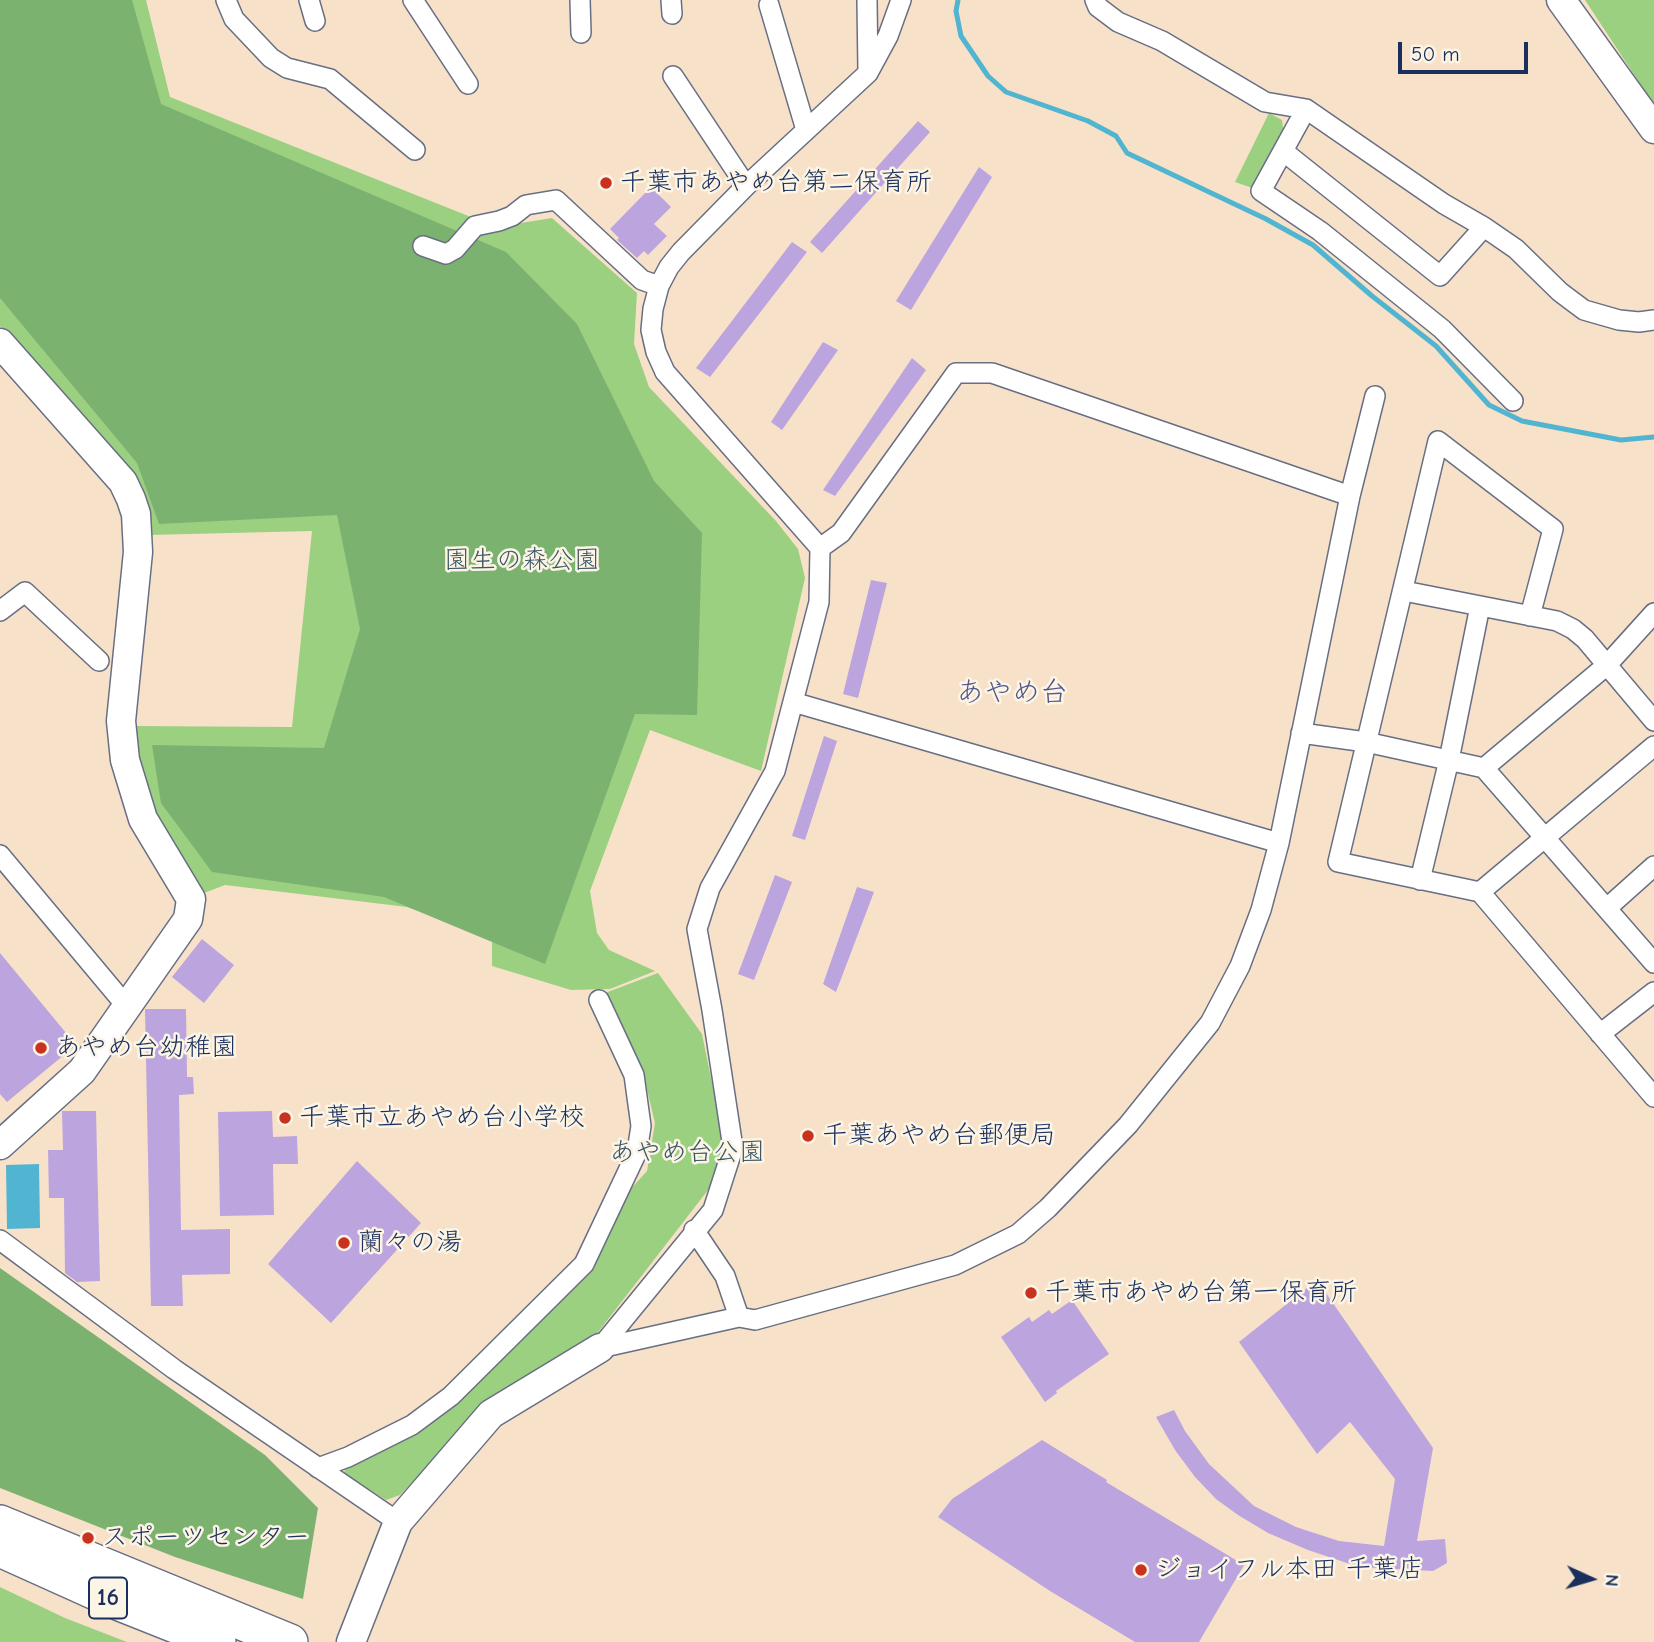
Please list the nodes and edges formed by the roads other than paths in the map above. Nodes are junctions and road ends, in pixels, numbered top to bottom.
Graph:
1 (226, 0) edge
2 (309, 0) edge
3 (413, 0) edge
4 (580, 0) edge
5 (867, 0) edge
6 (901, 0) edge
7 (1095, 0) edge
8 (1561, 0) edge
9 (769, 5) dead end
10 (315, 21) dead end
11 (581, 33) dead end
12 (867, 73) junction
13 (673, 76) dead end
14 (468, 84) dead end
15 (1306, 109) junction
16 (1654, 129) edge
17 (806, 130) junction
18 (415, 150) dead end
19 (1283, 151) junction
20 (746, 186) junction
21 (1484, 227) junction
22 (423, 246) dead end
23 (659, 286) junction
24 (1654, 320) edge
25 (0, 343) edge
26 (1375, 396) dead end
27 (1513, 401) dead end
28 (1350, 496) junction
29 (820, 548) junction
30 (1404, 591) junction
31 (4, 602) edge
32 (1480, 606) junction
33 (1654, 613) edge
34 (1530, 617) junction
35 (99, 661) dead end
36 (1607, 665) junction
37 (793, 702) junction
38 (1654, 721) edge
39 (1301, 733) junction
40 (1366, 742) junction
41 (1654, 746) edge
42 (1449, 760) junction
43 (1484, 768) junction
44 (1545, 838) junction
45 (1279, 843) junction
46 (0, 855) edge
47 (1654, 866) edge
48 (1420, 880) junction
49 (1480, 892) junction
50 (1607, 908) junction
51 (1654, 963) edge
52 (1654, 992) edge
53 (599, 1000) dead end
54 (128, 1008) junction
55 (1600, 1034) junction
56 (1654, 1097) edge
57 (0, 1145) edge
58 (694, 1230) junction
59 (0, 1240) edge
60 (739, 1317) junction
61 (600, 1348) junction
62 (318, 1468) junction
63 (398, 1522) junction
64 (0, 1523) edge
65 (0, 1549) edge
66 (218, 1642) edge
67 (290, 1642) edge
68 (351, 1642) edge

1 - 18 street
2 - 10 street
3 - 14 street
4 - 11 street
5 - 12 street
6 - 12 street
7 - 15 street
8 - 16 street
9 - 17 street
12 - 17 street
13 - 20 street
15 - 19 street
15 - 21 street
17 - 20 street
19 - 21 street
19 - 27 street
20 - 23 street
21 - 24 street
22 - 23 street
23 - 29 street
25 - 54 street
26 - 28 street
28 - 29 street
28 - 39 street
29 - 37 street
30 - 32 street
30 - 34 street
30 - 40 street
31 - 35 street
32 - 34 street
32 - 42 street
33 - 36 street
34 - 36 street
36 - 38 street
36 - 43 street
37 - 45 street
37 - 58 street
39 - 40 street
39 - 45 street
40 - 42 street
40 - 48 street
41 - 44 street
42 - 43 street
42 - 48 street
43 - 44 street
44 - 49 street
44 - 50 street
45 - 60 street
46 - 54 street
47 - 50 street
48 - 49 street
49 - 55 street
50 - 51 street
52 - 55 street
53 - 62 street
54 - 57 street
55 - 56 street
58 - 60 street
58 - 61 street
59 - 62 street
60 - 61 street
61 - 63 street
62 - 63 street
63 - 68 street
64 - 67 highway, 16
65 - 66 highway, 16

